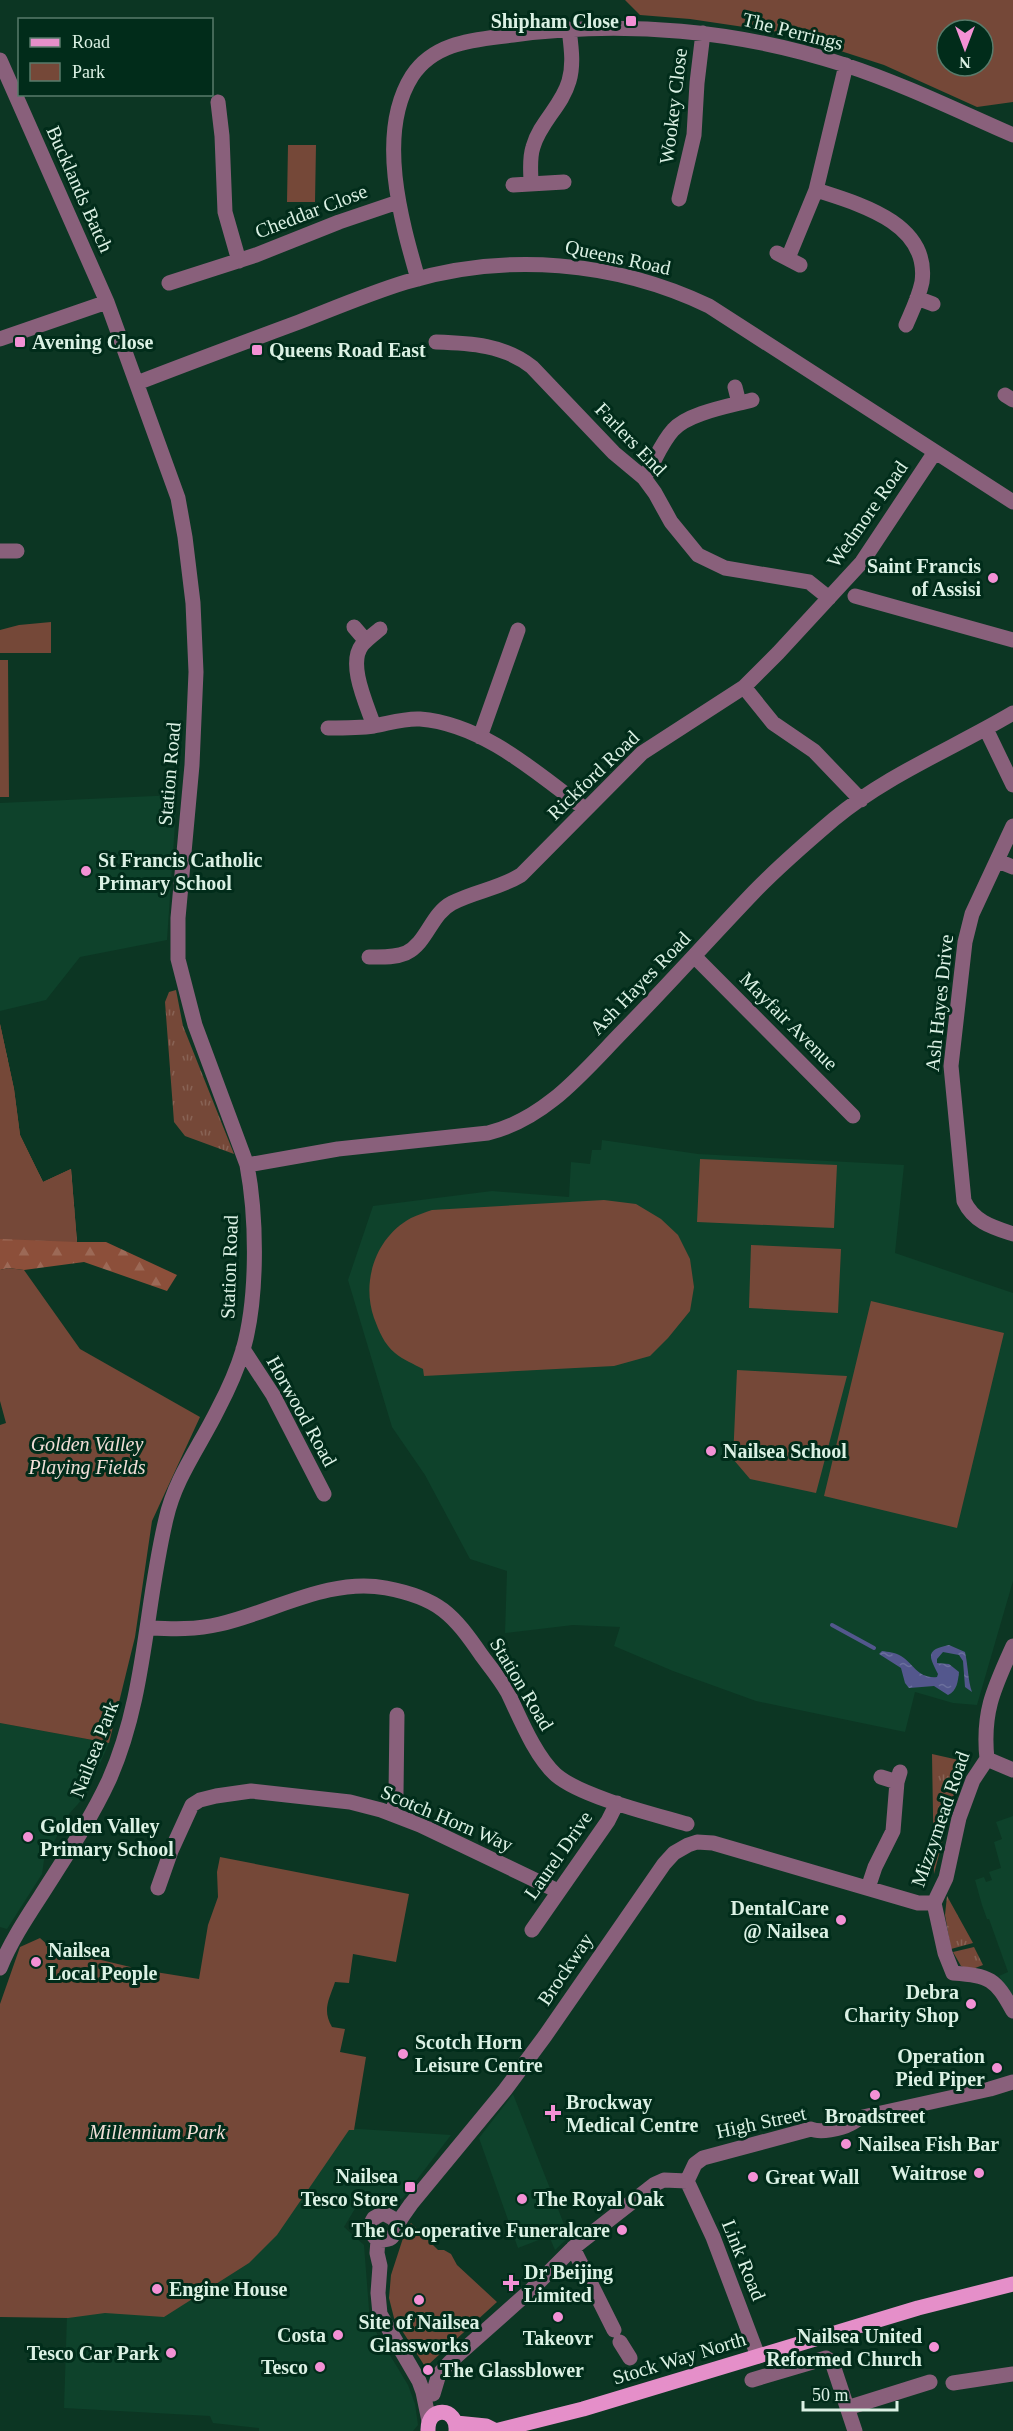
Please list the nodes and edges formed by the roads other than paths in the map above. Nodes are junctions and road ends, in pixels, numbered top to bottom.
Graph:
1 (569, 29) junction
2 (704, 33) junction
3 (0, 60) edge
4 (846, 65) junction
5 (223, 111) dead end
6 (1013, 135) edge
7 (564, 182) dead end
8 (531, 184) junction
9 (513, 185) dead end
10 (816, 190) junction
11 (679, 199) dead end
12 (398, 202) junction
13 (788, 259) dead end
14 (239, 261) junction
15 (177, 275) dead end
16 (418, 279) junction
17 (917, 298) junction
18 (106, 302) junction
19 (933, 304) dead end
20 (906, 325) dead end
21 (0, 339) edge
22 (436, 342) dead end
23 (137, 382) junction
24 (735, 387) dead end
25 (935, 452) junction
26 (644, 478) junction
27 (1013, 502) edge
28 (0, 551) edge
29 (17, 551) dead end
30 (855, 596) dead end
31 (829, 598) junction
32 (354, 627) dead end
33 (380, 629) dead end
34 (518, 630) dead end
35 (1013, 640) edge
36 (366, 641) junction
37 (744, 687) junction
38 (1013, 713) edge
39 (374, 726) junction
40 (328, 728) dead end
41 (986, 729) junction
42 (480, 737) junction
43 (1013, 785) edge
44 (861, 800) junction
45 (585, 809) junction
46 (1013, 826) edge
47 (998, 861) junction
48 (1013, 867) edge
49 (695, 957) junction
50 (374, 962) dead end
51 (853, 1116) dead end
52 (247, 1165) junction
53 (1013, 1234) edge
54 (243, 1349) junction
55 (324, 1494) dead end
56 (148, 1628) junction
57 (1013, 1646) edge
58 (394, 1721) dead end
59 (987, 1759) junction
60 (1013, 1770) edge
61 (881, 1777) dead end
62 (617, 1803) junction
63 (393, 1814) junction
64 (687, 1824) dead end
65 (158, 1888) dead end
66 (868, 1888) junction
67 (558, 1891) junction
68 (933, 1904) junction
69 (532, 1930) dead end
70 (0, 1968) edge
71 (1013, 2011) edge
72 (1013, 2082) edge
73 (687, 2181) junction
74 (573, 2248) junction
75 (1013, 2284) edge
76 (758, 2356) junction
77 (630, 2358) dead end
78 (1013, 2374) edge
79 (752, 2380) dead end
80 (418, 2381) junction
81 (930, 2382) dead end
82 (953, 2383) dead end
83 (433, 2394) junction
84 (847, 2408) junction
85 (453, 2422) edge
86 (428, 2428) edge
87 (496, 2431) edge
88 (855, 2431) edge

1 - 2 street, The Perrings
1 - 8 street
1 - 12 street, The Perrings
2 - 4 street, The Perrings
2 - 11 street, Wookey Close
3 - 18 street, Bucklands Batch
4 - 6 street, The Perrings
4 - 10 street
5 - 14 street, Cheddar Close
7 - 8 street
8 - 9 street
10 - 13 street
10 - 17 street
12 - 14 street, Cheddar Close
12 - 16 street, The Perrings
14 - 15 street, Cheddar Close
16 - 23 street, Queens Road
16 - 25 street, Queens Road
17 - 19 street
17 - 20 street
18 - 21 street
18 - 23 street, Station Road
22 - 26 street, Farlers End
23 - 52 street, Station Road
24 - 26 street
25 - 27 street, Queens Road
25 - 31 street, Wedmore Road
26 - 31 street, Farlers End
28 - 29 street
30 - 35 street
31 - 37 street, Rickford Road
32 - 36 street
33 - 36 street
34 - 42 street
36 - 39 street
37 - 44 street
37 - 45 street, Rickford Road
38 - 41 street, Ash Hayes Road
39 - 40 street
39 - 42 street
41 - 43 street
41 - 44 street, Ash Hayes Road
42 - 45 street
44 - 49 street, Ash Hayes Road
45 - 50 street, Rickford Road
46 - 47 street, Ash Hayes Drive
47 - 48 street
47 - 53 street, Ash Hayes Drive
49 - 51 street, Mayfair Avenue
49 - 52 street, Ash Hayes Road
52 - 54 street, Station Road
54 - 55 street, Horwood Road
54 - 56 street, Station Road
56 - 62 street, Station Road
56 - 70 street, Nailsea Park
57 - 59 street, Mizzymead Road
58 - 63 street
59 - 60 street
59 - 68 street, Mizzymead Road
61 - 66 street
62 - 64 street, Station Road
62 - 67 street, Laurel Drive
63 - 65 street, Scotch Horn Way
63 - 67 street, Scotch Horn Way
66 - 68 street
66 - 80 street, Brockway
67 - 69 street, Laurel Drive
68 - 71 street
72 - 73 street, High Street
73 - 74 street
73 - 76 street, Link Road
74 - 77 street
74 - 83 street
75 - 76 main road, Stock Way North
76 - 87 main road, Stock Way North
78 - 82 street
79 - 84 street
80 - 83 street, Brockway
80 - 86 street, Brockway
81 - 84 street
83 - 85 street, Brockway
84 - 88 street
85 - 86 main road, Stock Way North
85 - 87 main road, Stock Way North

